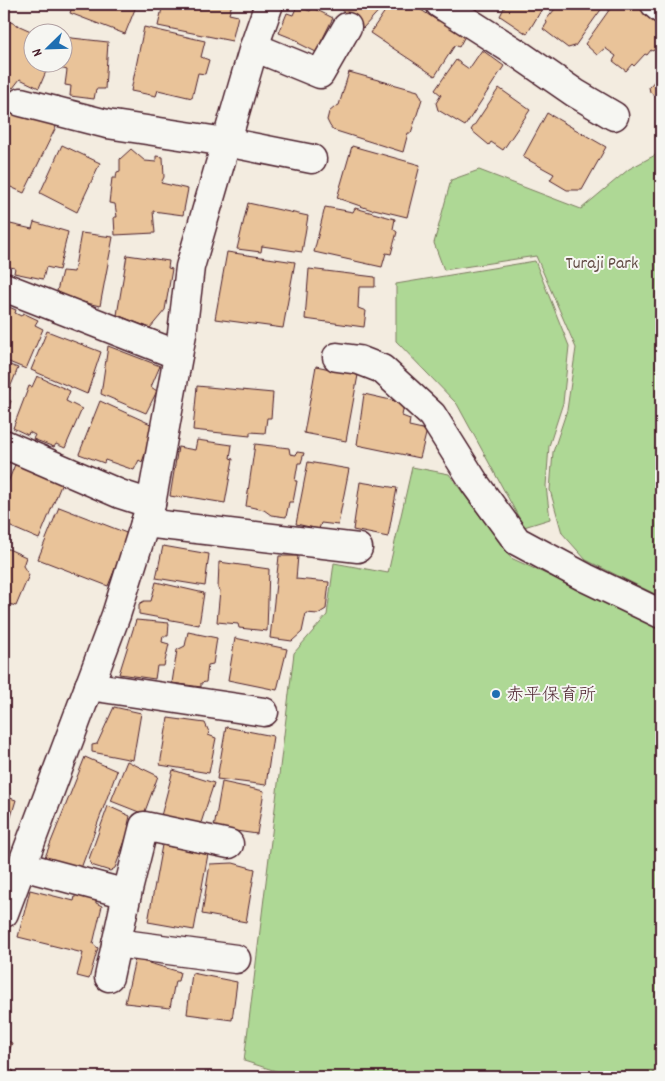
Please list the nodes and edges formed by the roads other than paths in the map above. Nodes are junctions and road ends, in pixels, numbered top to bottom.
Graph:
1 (269, 4) edge
2 (440, 4) edge
3 (654, 4) edge
4 (661, 9) edge
5 (347, 27) dead end
6 (254, 47) junction
7 (21, 102) dead end
8 (614, 116) dead end
9 (226, 142) junction
10 (312, 159) dead end
11 (4, 287) edge
12 (178, 356) junction
13 (338, 357) dead end
14 (4, 444) edge
15 (148, 514) junction
16 (358, 548) dead end
17 (661, 614) edge
18 (89, 686) junction
19 (264, 712) dead end
20 (229, 844) dead end
21 (22, 866) junction
22 (127, 894) junction
23 (4, 913) edge
24 (116, 942) junction
25 (236, 960) dead end
26 (109, 977) dead end

1 - 6 street
2 - 8 street
3 - 4 street
5 - 6 street
6 - 9 street
7 - 9 street
9 - 10 street
9 - 12 street
11 - 12 street
12 - 15 street
13 - 17 street
14 - 15 street
15 - 16 street
15 - 18 street
18 - 19 street
18 - 21 street
20 - 22 street
21 - 22 street
21 - 23 street
22 - 24 street
24 - 25 street
24 - 26 street

